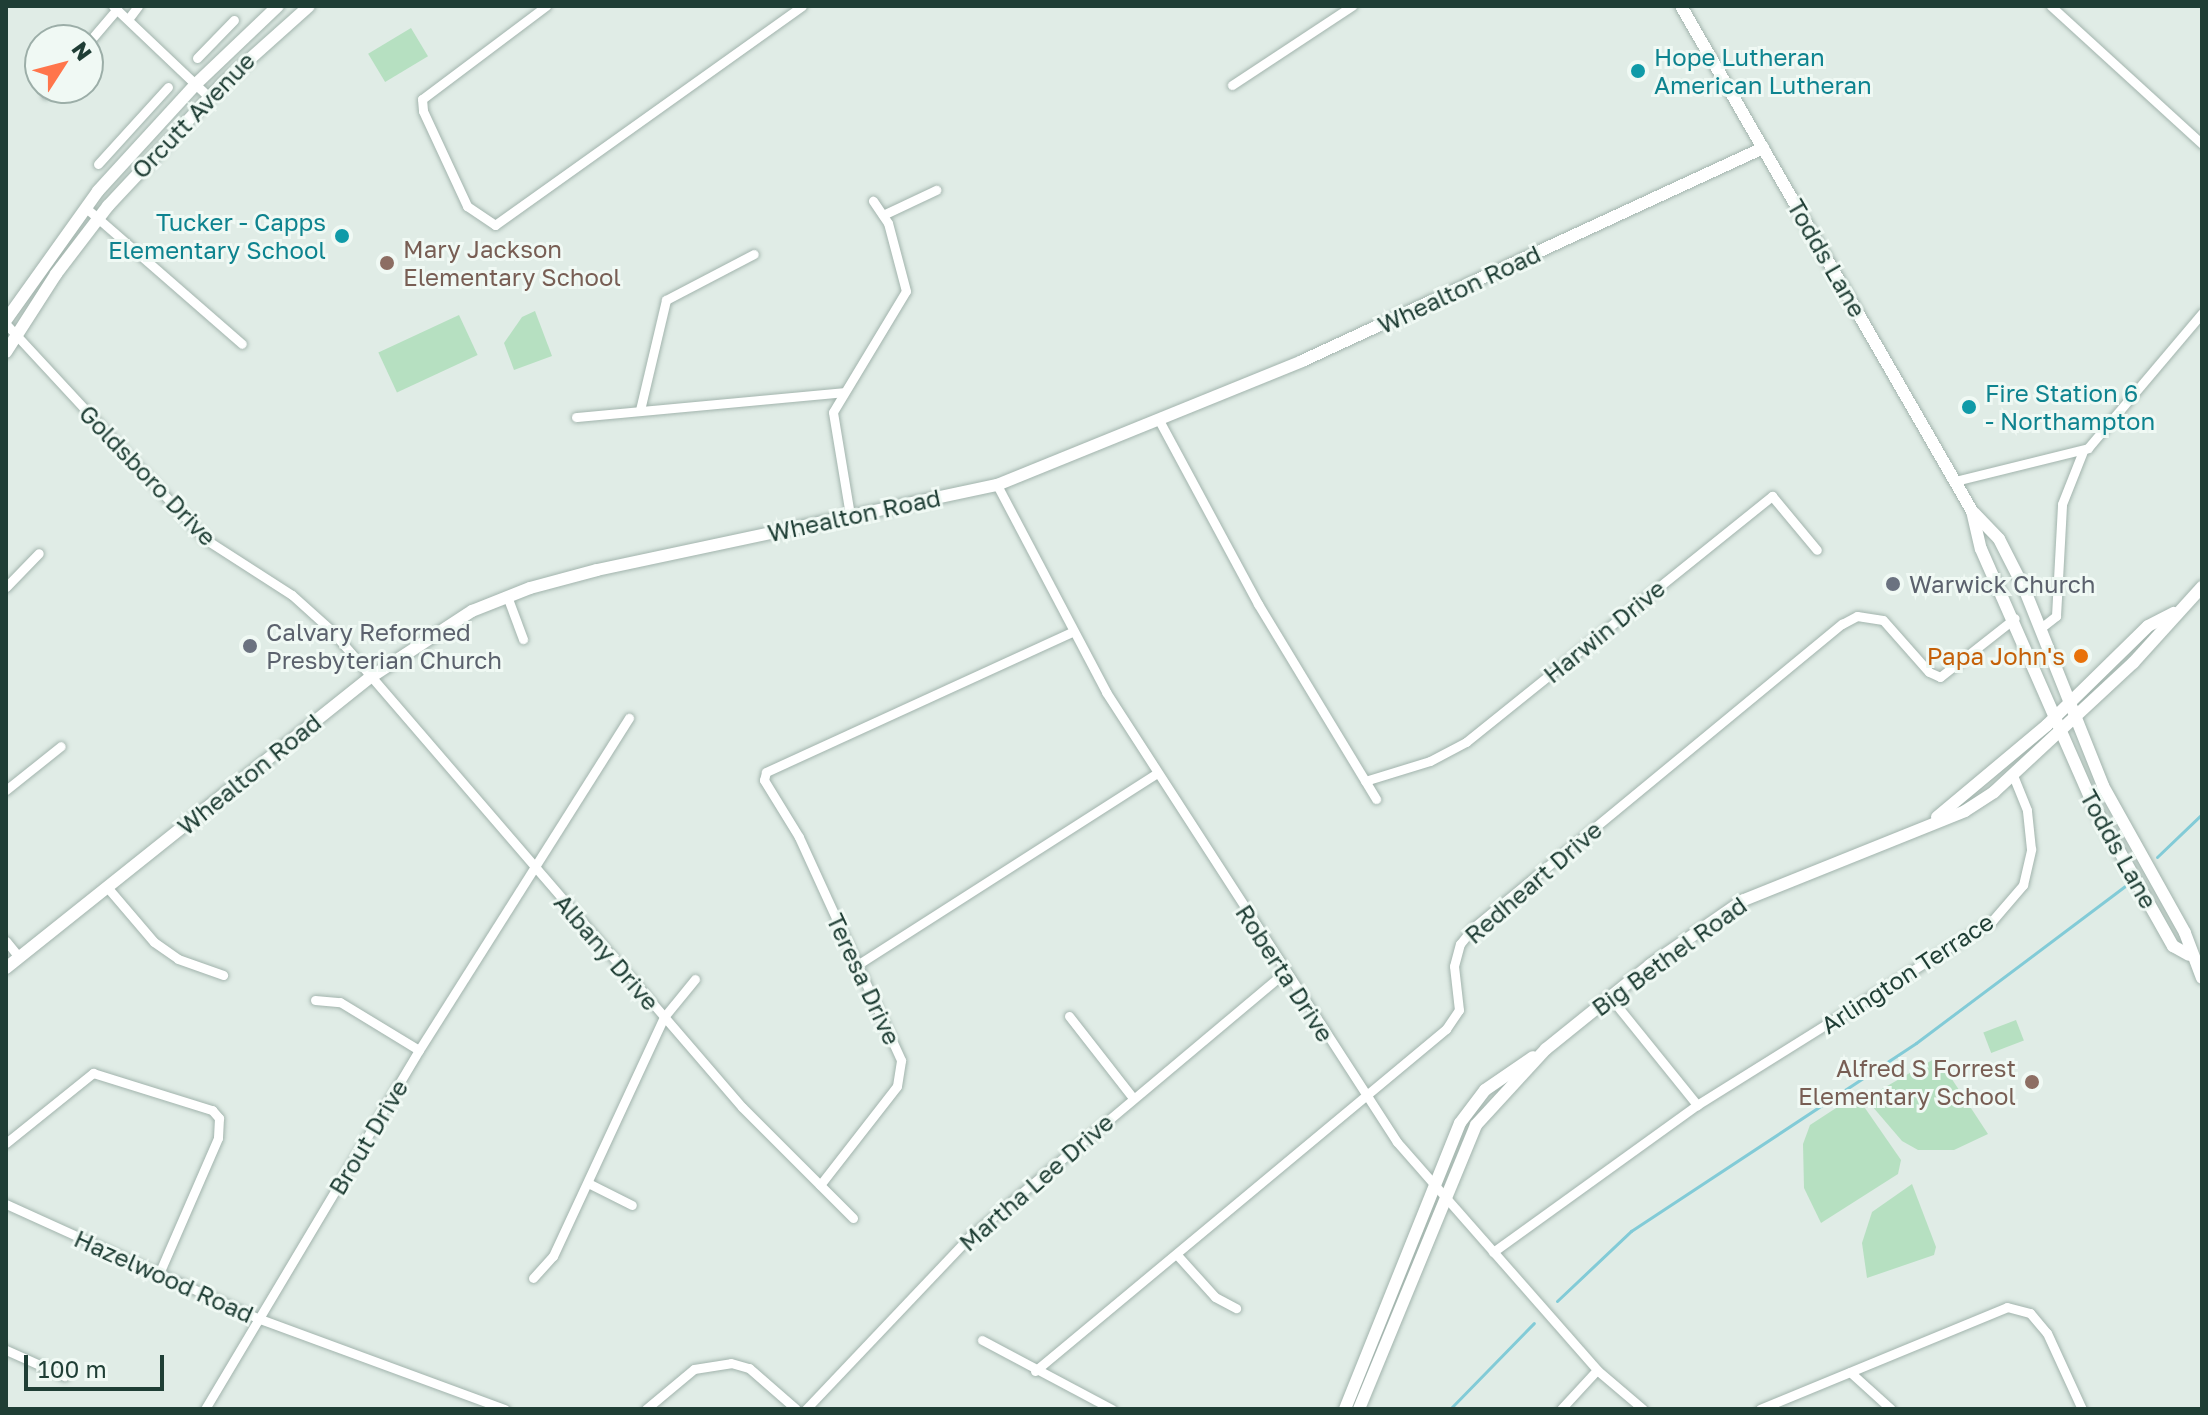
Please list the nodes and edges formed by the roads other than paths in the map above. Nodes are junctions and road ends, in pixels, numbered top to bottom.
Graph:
1 (138, 6) edge
2 (278, 6) edge
3 (546, 6) edge
4 (786, 6) edge
5 (802, 6) edge
6 (1352, 6) edge
7 (1681, 6) edge
8 (2051, 6) edge
9 (115, 8) edge
10 (303, 8) edge
11 (793, 15) junction
12 (129, 18) junction
13 (234, 20) dead end
14 (103, 24) edge
15 (226, 28) junction
16 (239, 42) junction
17 (197, 58) dead end
18 (196, 84) junction
19 (1232, 85) dead end
20 (168, 87) dead end
21 (209, 97) junction
22 (136, 123) junction
23 (148, 134) junction
24 (2202, 144) edge
25 (1763, 148) junction
26 (98, 164) dead end
27 (936, 190) dead end
28 (873, 201) dead end
29 (85, 207) junction
30 (883, 215) junction
31 (97, 218) junction
32 (754, 254) dead end
33 (2202, 313) edge
34 (6, 322) edge
35 (17, 335) junction
36 (242, 344) dead end
37 (6, 352) edge
38 (844, 392) junction
39 (640, 410) junction
40 (576, 417) dead end
41 (1160, 422) junction
42 (2083, 451) junction
43 (1955, 481) junction
44 (997, 485) junction
45 (1972, 511) junction
46 (850, 515) junction
47 (1817, 550) dead end
48 (39, 553) dead end
49 (6, 587) edge
50 (2202, 587) edge
51 (507, 596) junction
52 (2176, 612) junction
53 (2015, 618) junction
54 (2042, 627) junction
55 (1072, 632) junction
56 (523, 639) dead end
57 (371, 677) junction
58 (2071, 701) junction
59 (2056, 716) junction
60 (629, 718) dead end
61 (2077, 718) junction
62 (2063, 732) junction
63 (61, 746) dead end
64 (1157, 773) junction
65 (2013, 776) junction
66 (1365, 781) junction
67 (6, 790) edge
68 (1376, 799) dead end
69 (1932, 822) junction
70 (533, 866) junction
71 (107, 887) junction
72 (6, 941) edge
73 (2202, 949) edge
74 (2189, 955) junction
75 (19, 957) junction
76 (857, 965) junction
77 (6, 968) edge
78 (1284, 973) junction
79 (223, 975) dead end
80 (2202, 978) edge
81 (695, 979) dead end
82 (1610, 997) junction
83 (315, 1000) dead end
84 (1069, 1016) dead end
85 (664, 1017) junction
86 (1546, 1049) junction
87 (419, 1050) junction
88 (1367, 1096) junction
89 (1133, 1098) junction
90 (1697, 1105) junction
91 (6, 1143) edge
92 (588, 1183) junction
93 (820, 1185) junction
94 (1434, 1186) junction
95 (1444, 1199) junction
96 (6, 1204) edge
97 (632, 1205) dead end
98 (853, 1218) dead end
99 (1493, 1252) junction
100 (1178, 1256) junction
101 (158, 1276) junction
102 (533, 1278) dead end
103 (1236, 1308) dead end
104 (260, 1319) junction
105 (982, 1340) dead end
106 (6, 1350) edge
107 (1362, 1358) junction
108 (1376, 1363) junction
109 (1597, 1370) junction
110 (1035, 1371) junction
111 (1850, 1372) junction
112 (64, 1376) dead end
113 (1106, 1407) edge
114 (205, 1409) edge
115 (505, 1409) edge
116 (646, 1409) edge
117 (796, 1409) edge
118 (806, 1409) edge
119 (1345, 1409) edge
120 (1359, 1409) edge
121 (1561, 1409) edge
122 (1643, 1409) edge
123 (1760, 1409) edge
124 (1891, 1409) edge
125 (2082, 1409) edge

1 - 12 street
2 - 16 main road, Orcutt Avenue
3 - 11 street
4 - 11 street
5 - 11 street
6 - 19 street
7 - 25 main road, Todds Lane
8 - 24 street
9 - 12 street
9 - 14 street
10 - 21 main road, Orcutt Avenue
12 - 18 street
13 - 15 street
15 - 16 street
15 - 17 street
16 - 18 main road, Orcutt Avenue
18 - 21 street
18 - 23 main road, Orcutt Avenue
20 - 22 street
21 - 31 main road, Orcutt Avenue
22 - 23 street
22 - 26 street
23 - 29 main road, Orcutt Avenue
25 - 41 main road, Whealton Road
25 - 43 main road, Todds Lane
27 - 30 street
28 - 30 street
29 - 31 street
29 - 34 main road, Orcutt Avenue
30 - 38 street
31 - 35 main road, Orcutt Avenue
31 - 36 street
32 - 39 street
33 - 42 street
34 - 35 street, Goldsboro Drive
35 - 37 main road, Orcutt Avenue
35 - 57 street, Goldsboro Drive
38 - 39 street
38 - 46 street
39 - 40 street
41 - 44 main road, Whealton Road
41 - 66 street
42 - 43 street
42 - 54 street
43 - 45 main road, Todds Lane
44 - 46 main road, Whealton Road
44 - 55 street, Roberta Drive
45 - 53 main road, Todds Lane
45 - 54 main road, Todds Lane
46 - 51 main road, Whealton Road
47 - 66 street, Harwin Drive
48 - 49 street
50 - 52 main road, Big Bethel Road
51 - 56 street
51 - 57 main road, Whealton Road
52 - 58 main road, Big Bethel Road
52 - 61 main road, Big Bethel Road
53 - 59 main road, Todds Lane
53 - 88 street, Redheart Drive
54 - 58 main road, Todds Lane
55 - 64 street, Roberta Drive
55 - 76 street, Teresa Drive
57 - 70 street, Albany Drive
57 - 71 main road, Whealton Road
58 - 59 main road, Big Bethel Road
58 - 61 main road, Todds Lane
59 - 62 main road, Todds Lane
59 - 69 main road, Big Bethel Road
60 - 70 street, Brout Drive
61 - 62 main road, Big Bethel Road
61 - 74 main road, Todds Lane
62 - 65 main road, Big Bethel Road
62 - 74 main road, Todds Lane
63 - 67 street
64 - 76 street
64 - 78 street, Roberta Drive
65 - 69 main road, Big Bethel Road
65 - 90 street, Arlington Terrace
66 - 68 street
69 - 82 main road, Big Bethel Road
70 - 85 street, Albany Drive
70 - 87 street, Brout Drive
71 - 75 main road, Whealton Road
71 - 79 street
72 - 75 street
73 - 74 street
74 - 80 main road, Todds Lane
75 - 77 main road, Whealton Road
76 - 93 street, Teresa Drive
78 - 88 street, Roberta Drive
78 - 89 street, Martha Lee Drive
81 - 85 street
82 - 86 main road, Big Bethel Road
82 - 90 street
83 - 87 street
84 - 89 street
85 - 92 street
85 - 93 street, Albany Drive
86 - 94 main road, Big Bethel Road
86 - 95 main road, Big Bethel Road
87 - 104 street, Brout Drive
88 - 94 street, Roberta Drive
88 - 100 street, Redheart Drive
89 - 118 street, Martha Lee Drive
90 - 99 street, Arlington Terrace
91 - 101 street
92 - 97 street
92 - 102 street
93 - 98 street, Albany Drive
94 - 95 street, Roberta Drive
94 - 107 main road, Big Bethel Road
95 - 99 street, Roberta Drive
95 - 108 main road, Big Bethel Road
96 - 101 street, Hazelwood Road
99 - 109 street, Roberta Drive
100 - 103 street
100 - 110 street, Redheart Drive
101 - 104 street, Hazelwood Road
104 - 114 street, Brout Drive
104 - 115 street, Hazelwood Road
105 - 110 street
106 - 112 street
107 - 108 main road
107 - 119 main road, Big Bethel Road
108 - 120 main road, Big Bethel Road
109 - 121 street
109 - 122 street, Roberta Drive
110 - 113 street
111 - 123 street
111 - 124 street
111 - 125 street
116 - 117 street

